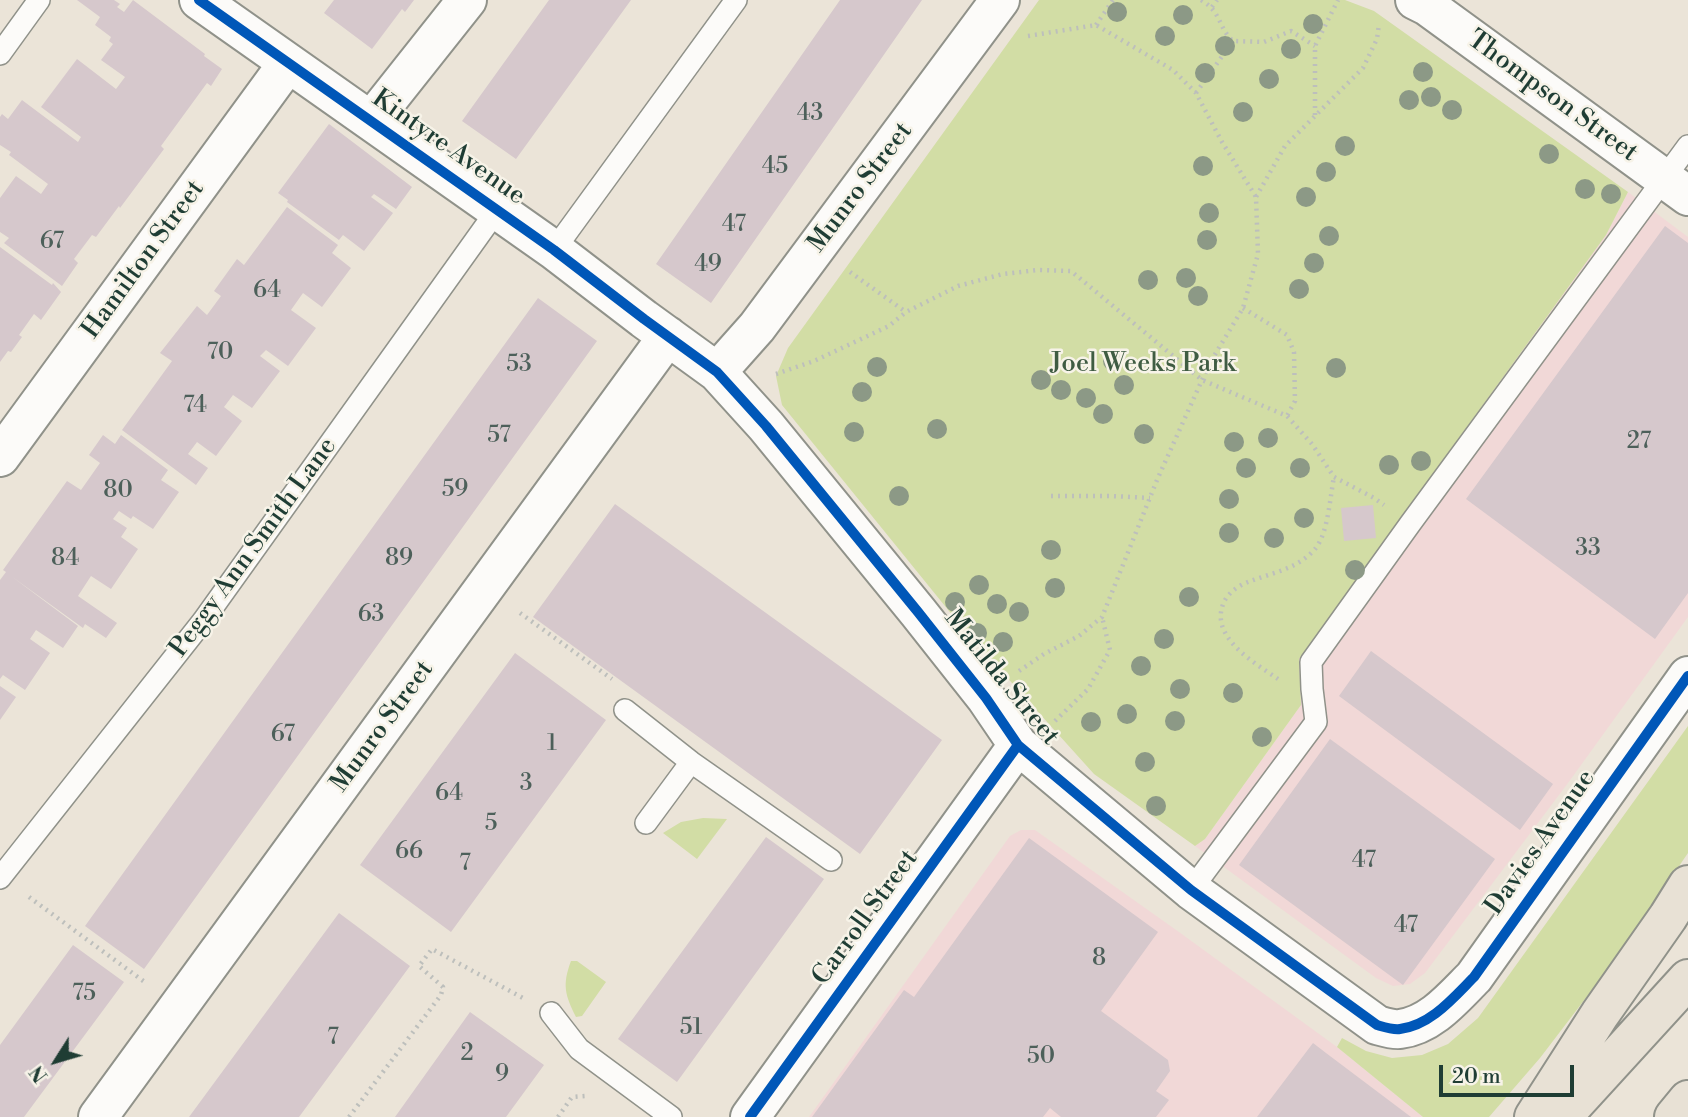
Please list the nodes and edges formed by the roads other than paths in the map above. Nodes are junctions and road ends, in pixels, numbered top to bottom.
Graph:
1 (39, 0) edge
2 (199, 0) edge
3 (467, 0) edge
4 (736, 0) edge
5 (1000, 0) edge
6 (1415, 0) edge
7 (0, 54) edge
8 (288, 63) junction
9 (371, 121) junction
10 (1688, 146) edge
11 (1676, 188) edge
12 (497, 210) junction
13 (554, 250) junction
14 (668, 336) junction
15 (717, 372) junction
16 (0, 457) edge
17 (1688, 676) edge
18 (625, 710) road end
19 (1033, 737) junction
20 (691, 762) junction
21 (646, 823) dead end
22 (831, 860) dead end
23 (1, 877) edge
24 (1688, 885) edge
25 (1191, 890) junction
26 (1688, 979) edge
27 (551, 1013) road end
28 (1420, 1024) joint
29 (1688, 1100) edge
30 (98, 1117) edge
31 (671, 1117) edge
32 (750, 1117) edge
33 (1534, 1117) edge
34 (1562, 1117) edge
35 (1674, 1117) edge

1 - 7 lane
2 - 8 street, Kintyre Avenue
3 - 9 street
4 - 13 lane
5 - 15 street, Munro Street
6 - 11 street, Thompson Street
8 - 9 street, Kintyre Avenue
8 - 16 street, Hamilton Street
9 - 12 street, Kintyre Avenue
10 - 11 lane
11 - 25 lane
12 - 13 street, Kintyre Avenue
12 - 23 lane, Peggy Ann Smith Lane
13 - 14 street, Kintyre Avenue
14 - 15 street, Matilda Street
14 - 30 street, Munro Street
15 - 19 street, Matilda Street
17 - 28 street, Davies Avenue
18 - 20 lane
19 - 25 street, Matilda Street
19 - 32 street, Carroll Street
20 - 21 lane
20 - 22 lane
24 - 33 highway
25 - 28 street, Matilda Street
26 - 34 highway
27 - 31 lane
29 - 35 highway

